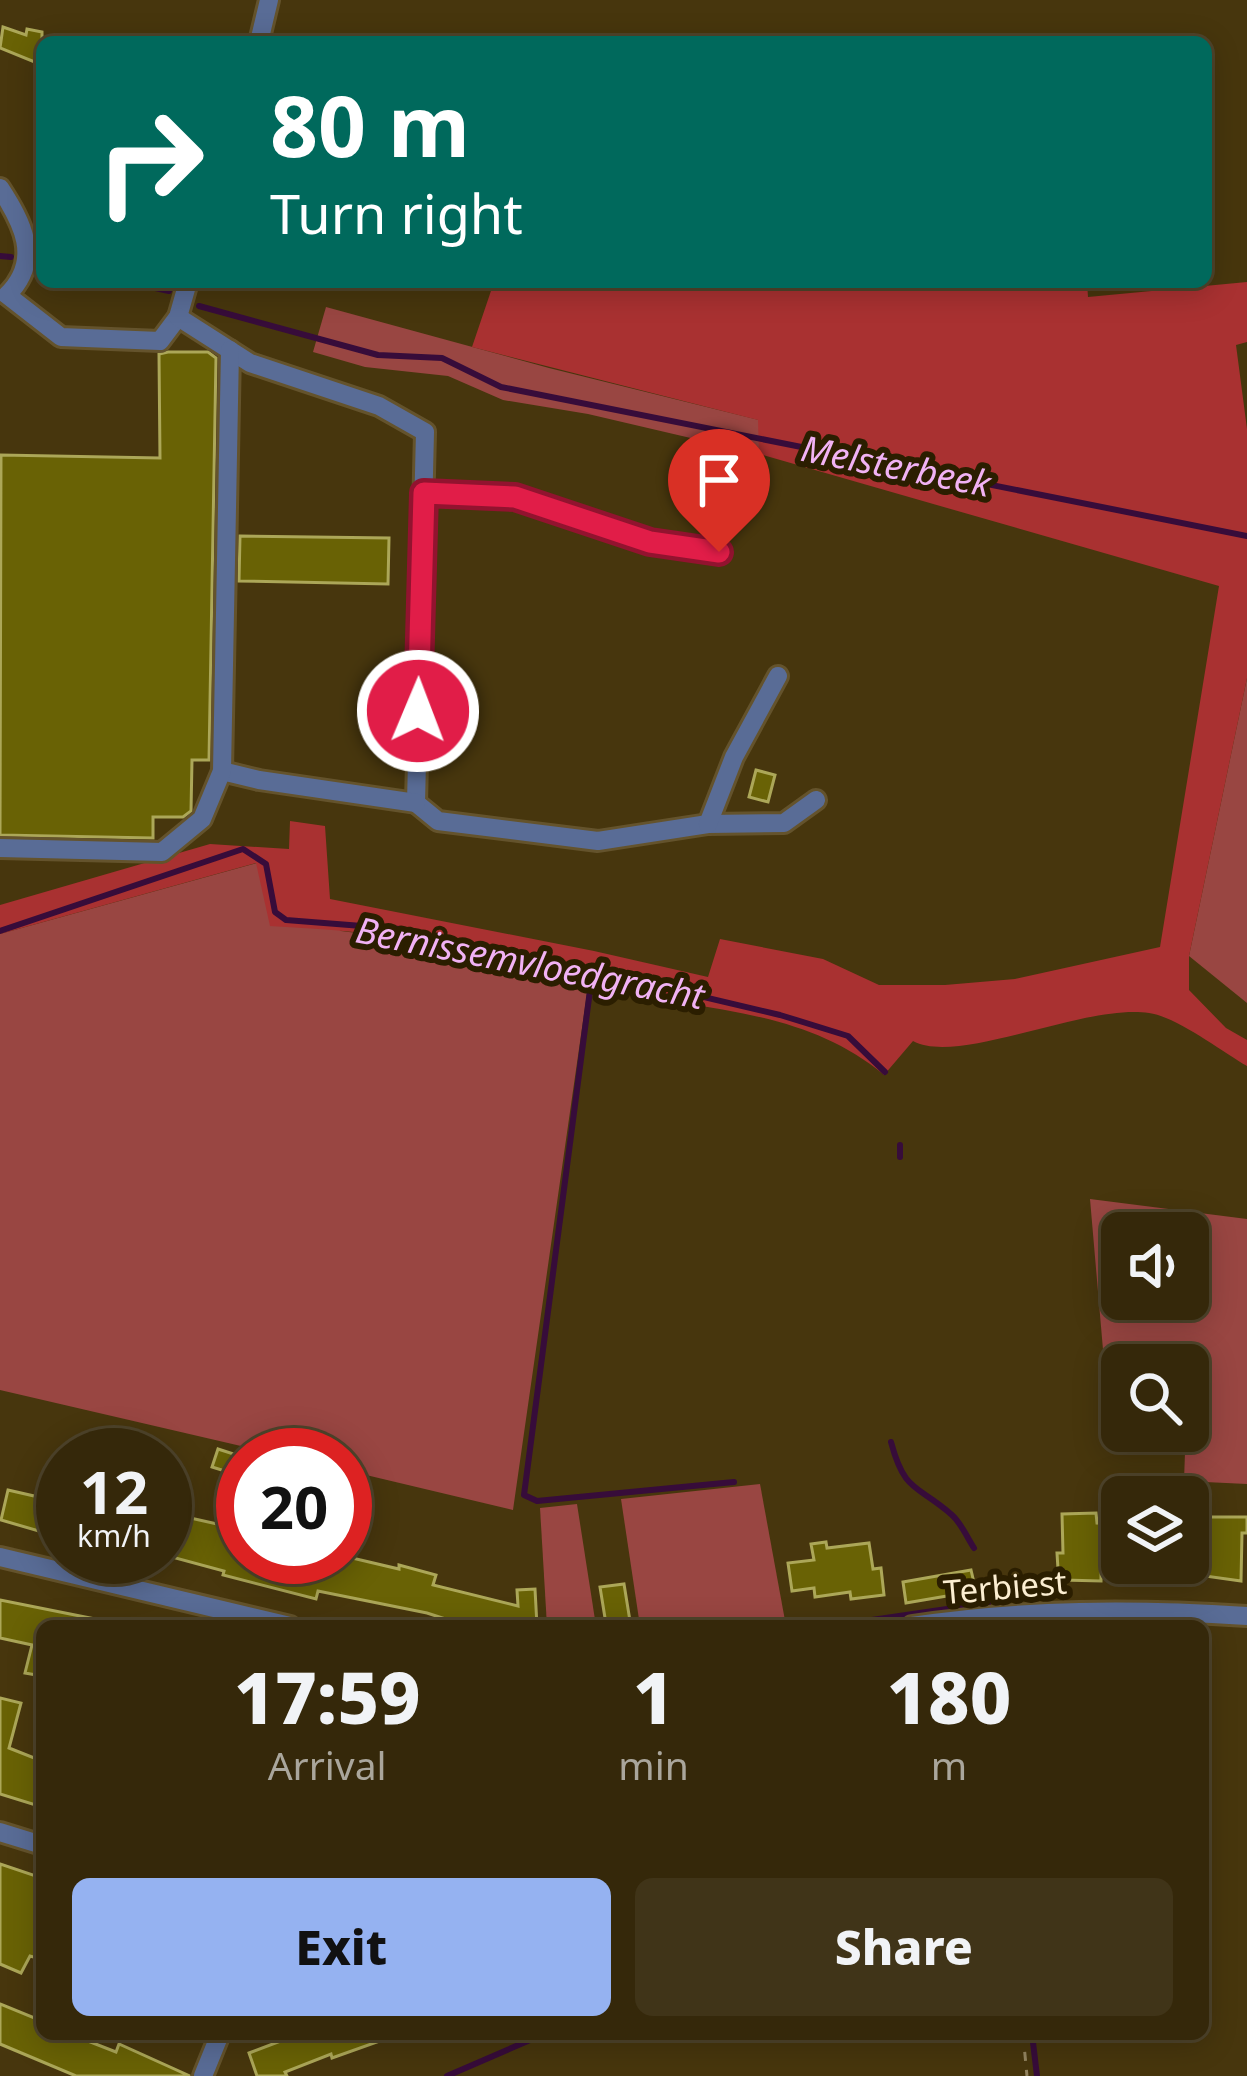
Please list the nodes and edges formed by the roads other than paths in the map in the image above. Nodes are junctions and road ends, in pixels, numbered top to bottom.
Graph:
1 (269, 0) edge
2 (260, 36) edge
3 (0, 188) edge
4 (0, 216) edge
5 (24, 224) junction
6 (186, 288) edge
7 (3, 298) edge
8 (178, 317) junction
9 (230, 350) junction
10 (424, 493) junction
11 (719, 552) dead end
12 (778, 676) dead end
13 (222, 771) junction
14 (816, 800) dead end
15 (416, 802) junction
16 (708, 824) junction
17 (0, 848) edge
18 (0, 1557) edge
19 (1247, 1616) edge
20 (265, 1620) edge
21 (963, 1620) edge
22 (0, 1832) edge
23 (36, 1843) edge
24 (216, 2040) edge
25 (203, 2076) edge

1 - 2 street
3 - 5 street
4 - 5 street
5 - 7 street
6 - 8 street
7 - 8 street
8 - 9 street
9 - 10 street
9 - 13 street
10 - 11 street
10 - 15 street
12 - 16 street
13 - 15 street
13 - 17 street
14 - 16 street
15 - 16 street
18 - 20 street
19 - 21 street, Terbiest
22 - 23 street
24 - 25 street

